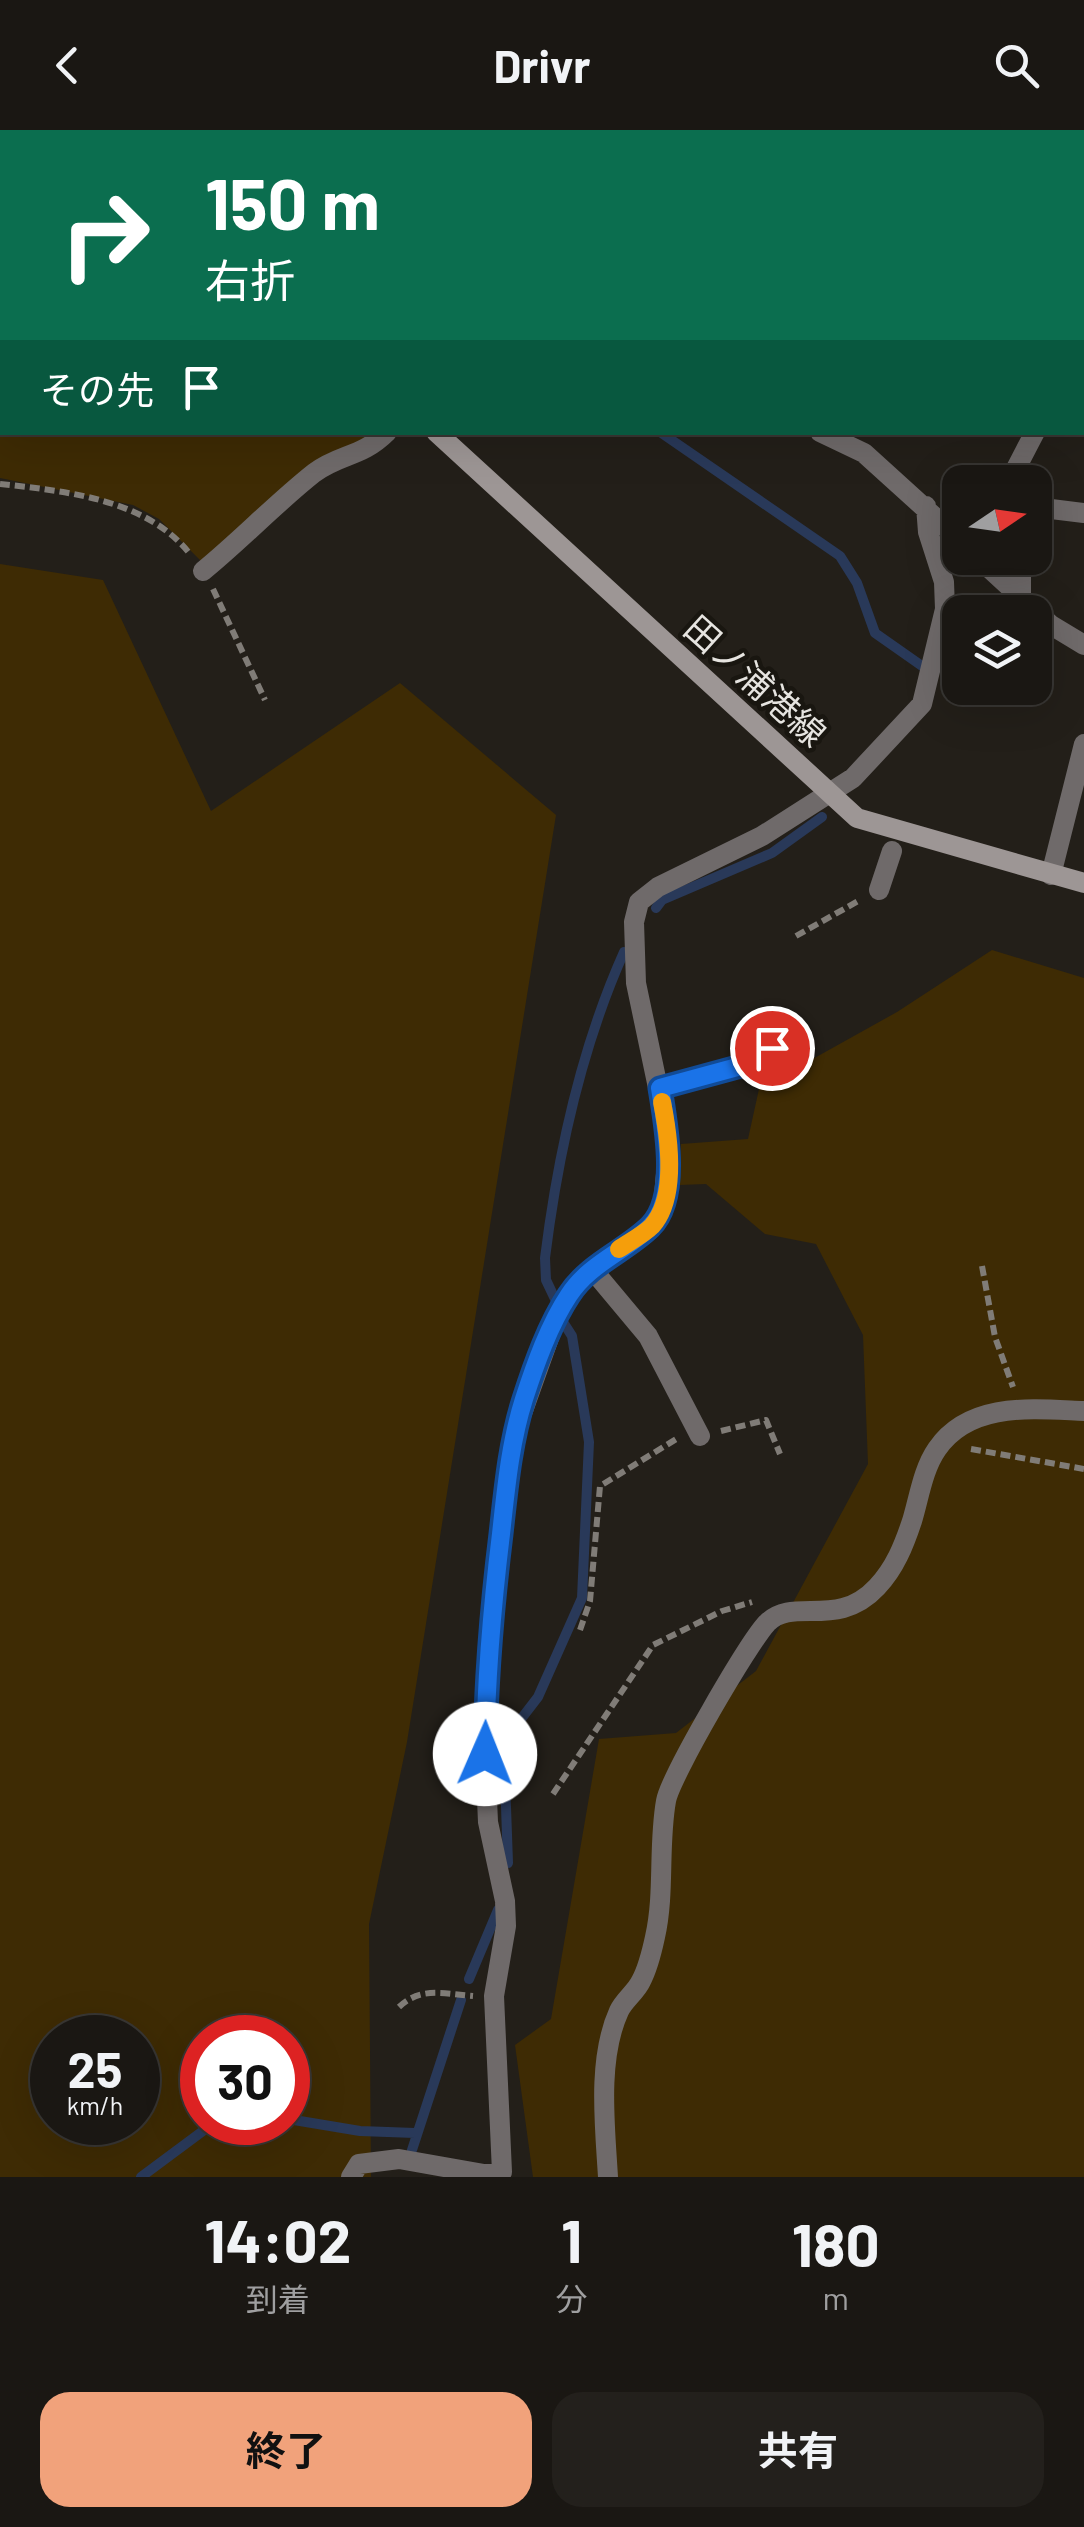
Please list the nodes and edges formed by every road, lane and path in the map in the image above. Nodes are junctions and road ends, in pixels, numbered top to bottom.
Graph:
1 (384, 435) edge
2 (439, 435) edge
3 (826, 435) edge
4 (1033, 435) edge
5 (1018, 465) edge
6 (0, 484) edge
7 (926, 506) junction
8 (1052, 509) edge
9 (1084, 513) edge
10 (942, 522) edge
11 (204, 571) junction
12 (995, 575) edge
13 (1016, 595) edge
14 (1052, 622) edge
15 (1084, 645) edge
16 (266, 700) dead end
17 (1084, 744) edge
18 (1080, 774) edge
19 (832, 792) junction
20 (892, 851) dead end
21 (1051, 875) junction
22 (1084, 883) edge
23 (879, 890) joint
24 (796, 936) dead end
25 (772, 1048) dead end
26 (660, 1088) junction
27 (982, 1266) dead end
28 (592, 1269) junction
29 (1018, 1408) junction
30 (1084, 1411) edge
31 (698, 1432) junction
32 (949, 1436) junction
33 (780, 1454) dead end
34 (1084, 1469) edge
35 (787, 1610) junction
36 (580, 1630) dead end
37 (553, 1794) dead end
38 (494, 1996) junction
39 (399, 2007) dead end
40 (505, 2174) edge
41 (351, 2177) edge
42 (608, 2177) edge

1 - 11 street
2 - 19 main road, 田ノ浦港線
3 - 7 street
4 - 5 street
6 - 11 path
7 - 10 street
7 - 19 street
8 - 9 street
11 - 16 path
12 - 13 street
14 - 15 street
17 - 18 street
18 - 21 street
19 - 21 main road, 田ノ浦港線
19 - 26 street
20 - 23 street
21 - 22 main road, 田ノ浦港線
23 - 24 path
25 - 26 street
26 - 28 street
27 - 29 path
28 - 31 street
28 - 38 street
29 - 30 street
29 - 32 street
31 - 33 path
31 - 36 path
32 - 34 path
32 - 35 street
35 - 37 path
35 - 42 street
38 - 39 path
38 - 40 street
40 - 41 street

